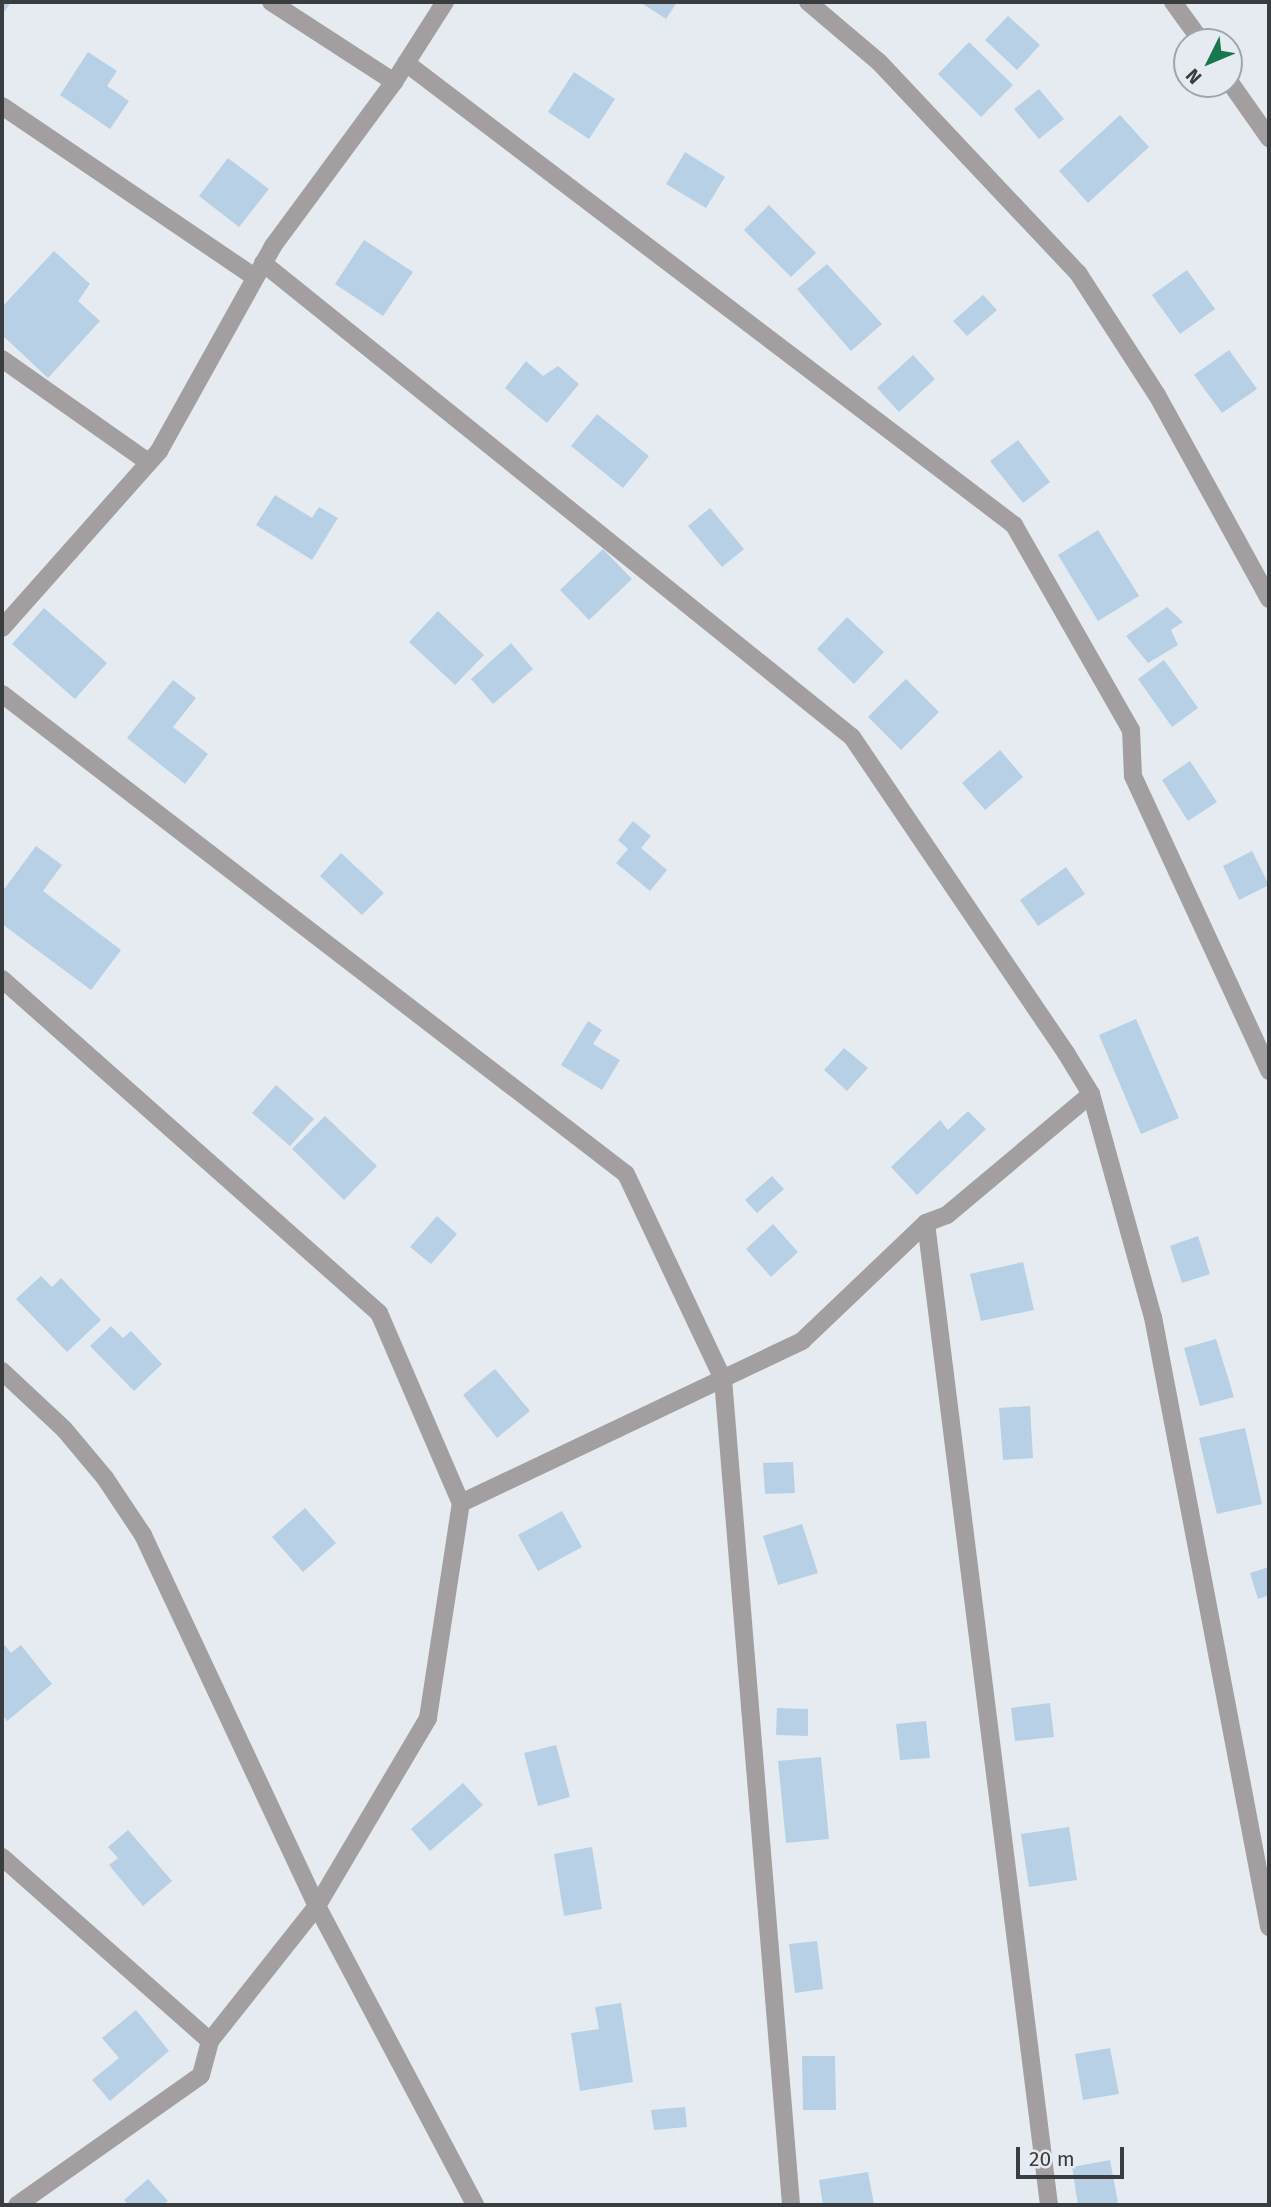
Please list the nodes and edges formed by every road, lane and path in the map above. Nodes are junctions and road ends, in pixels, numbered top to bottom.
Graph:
1 (271, 2) edge
2 (445, 2) edge
3 (808, 2) edge
4 (1173, 2) edge
5 (1192, 28) edge
6 (406, 63) junction
7 (394, 82) junction
8 (1241, 98) edge
9 (2, 106) edge
10 (1269, 138) edge
11 (259, 270) junction
12 (2, 359) edge
13 (148, 462) junction
14 (1269, 599) edge
15 (2, 628) edge
16 (2, 694) edge
17 (2, 979) edge
18 (1269, 1071) edge
19 (1091, 1094) junction
20 (926, 1223) junction
21 (2, 1371) edge
22 (723, 1379) junction
23 (461, 1503) junction
24 (2, 1857) edge
25 (317, 1906) junction
26 (1269, 1927) edge
27 (210, 2041) junction
28 (18, 2205) edge
29 (475, 2205) edge
30 (791, 2205) edge
31 (1049, 2205) edge

1 - 7 street
2 - 6 street
3 - 14 street
4 - 5 street
6 - 7 street
6 - 18 street
7 - 11 street
8 - 10 street
9 - 11 street
11 - 13 street
11 - 19 street
12 - 13 street
13 - 15 street
16 - 22 street
17 - 23 street
19 - 20 street
19 - 26 street
20 - 22 street
20 - 31 street
21 - 25 street
22 - 23 street
22 - 30 street
23 - 25 street
24 - 27 street
25 - 27 street
25 - 29 street
27 - 28 street

